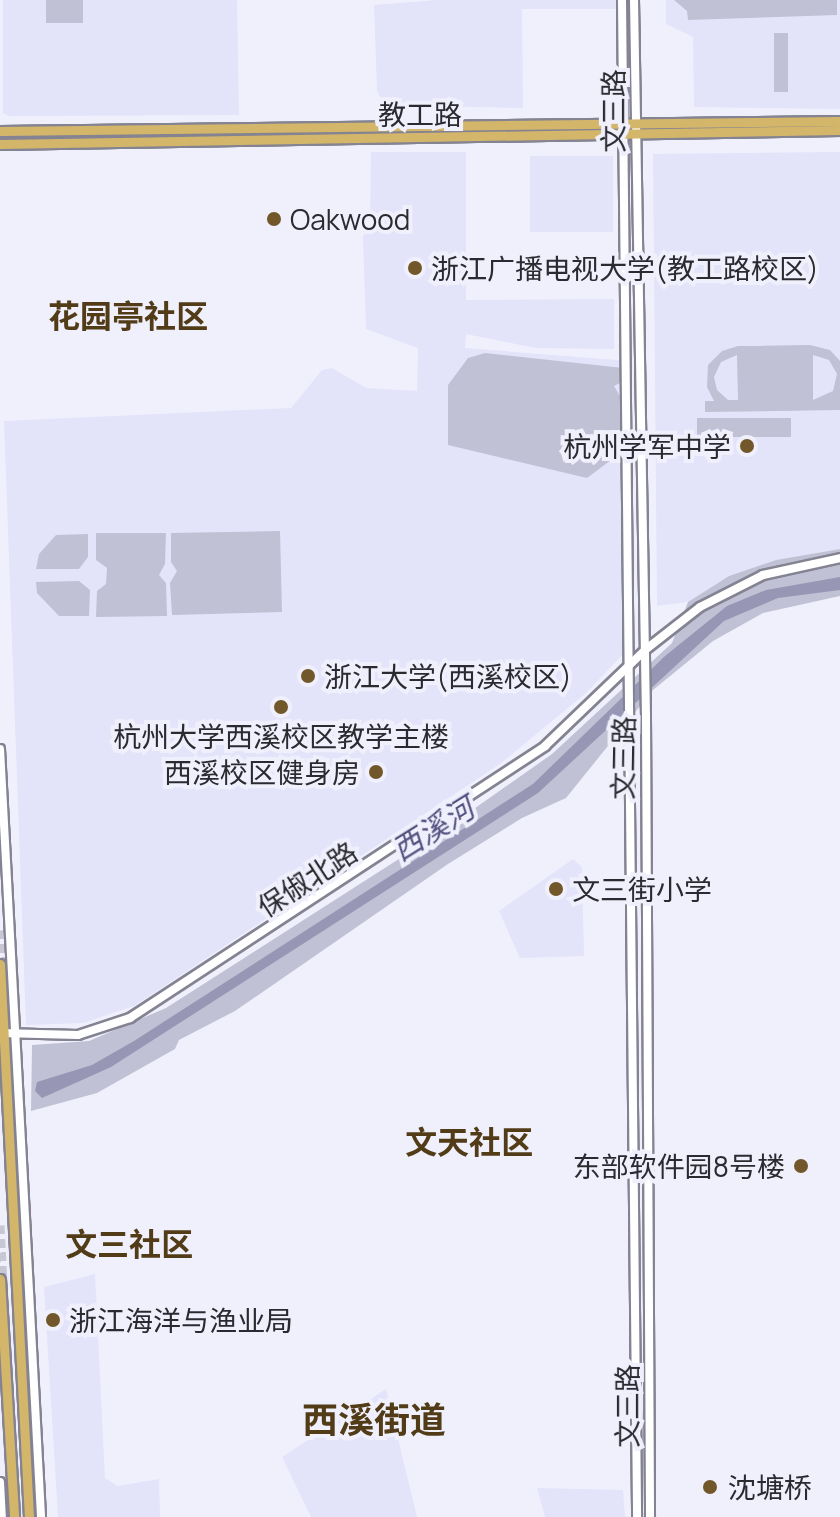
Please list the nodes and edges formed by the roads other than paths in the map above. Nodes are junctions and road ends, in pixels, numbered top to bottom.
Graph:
1 (622, 0) edge
2 (634, 0) edge
3 (840, 121) edge
4 (630, 130) junction
5 (840, 130) edge
6 (0, 131) edge
7 (0, 144) edge
8 (840, 558) edge
9 (645, 650) junction
10 (632, 663) junction
11 (0, 749) edge
12 (0, 964) edge
13 (2, 1033) edge
14 (14, 1036) junction
15 (0, 1279) edge
16 (0, 1482) edge
17 (2, 1517) edge
18 (14, 1517) edge
19 (29, 1517) edge
20 (41, 1517) edge
21 (637, 1517) edge
22 (650, 1517) edge

1 - 4 main road, 文三路
2 - 4 main road, 文三路
3 - 4 main road, 教工路
4 - 5 main road, 教工路
4 - 6 main road, 教工路
4 - 7 main road, 教工路
4 - 9 main road, 文三路
4 - 10 main road, 文三路
8 - 9 main road, 保俶北路
9 - 10 main road, 保俶北路
9 - 22 main road, 文三路
10 - 14 main road, 保俶北路
10 - 21 main road, 文三路
11 - 14 main road
12 - 13 main road
13 - 14 main road, 保俶北路
13 - 19 main road
14 - 20 main road
15 - 18 main road
16 - 17 main road

